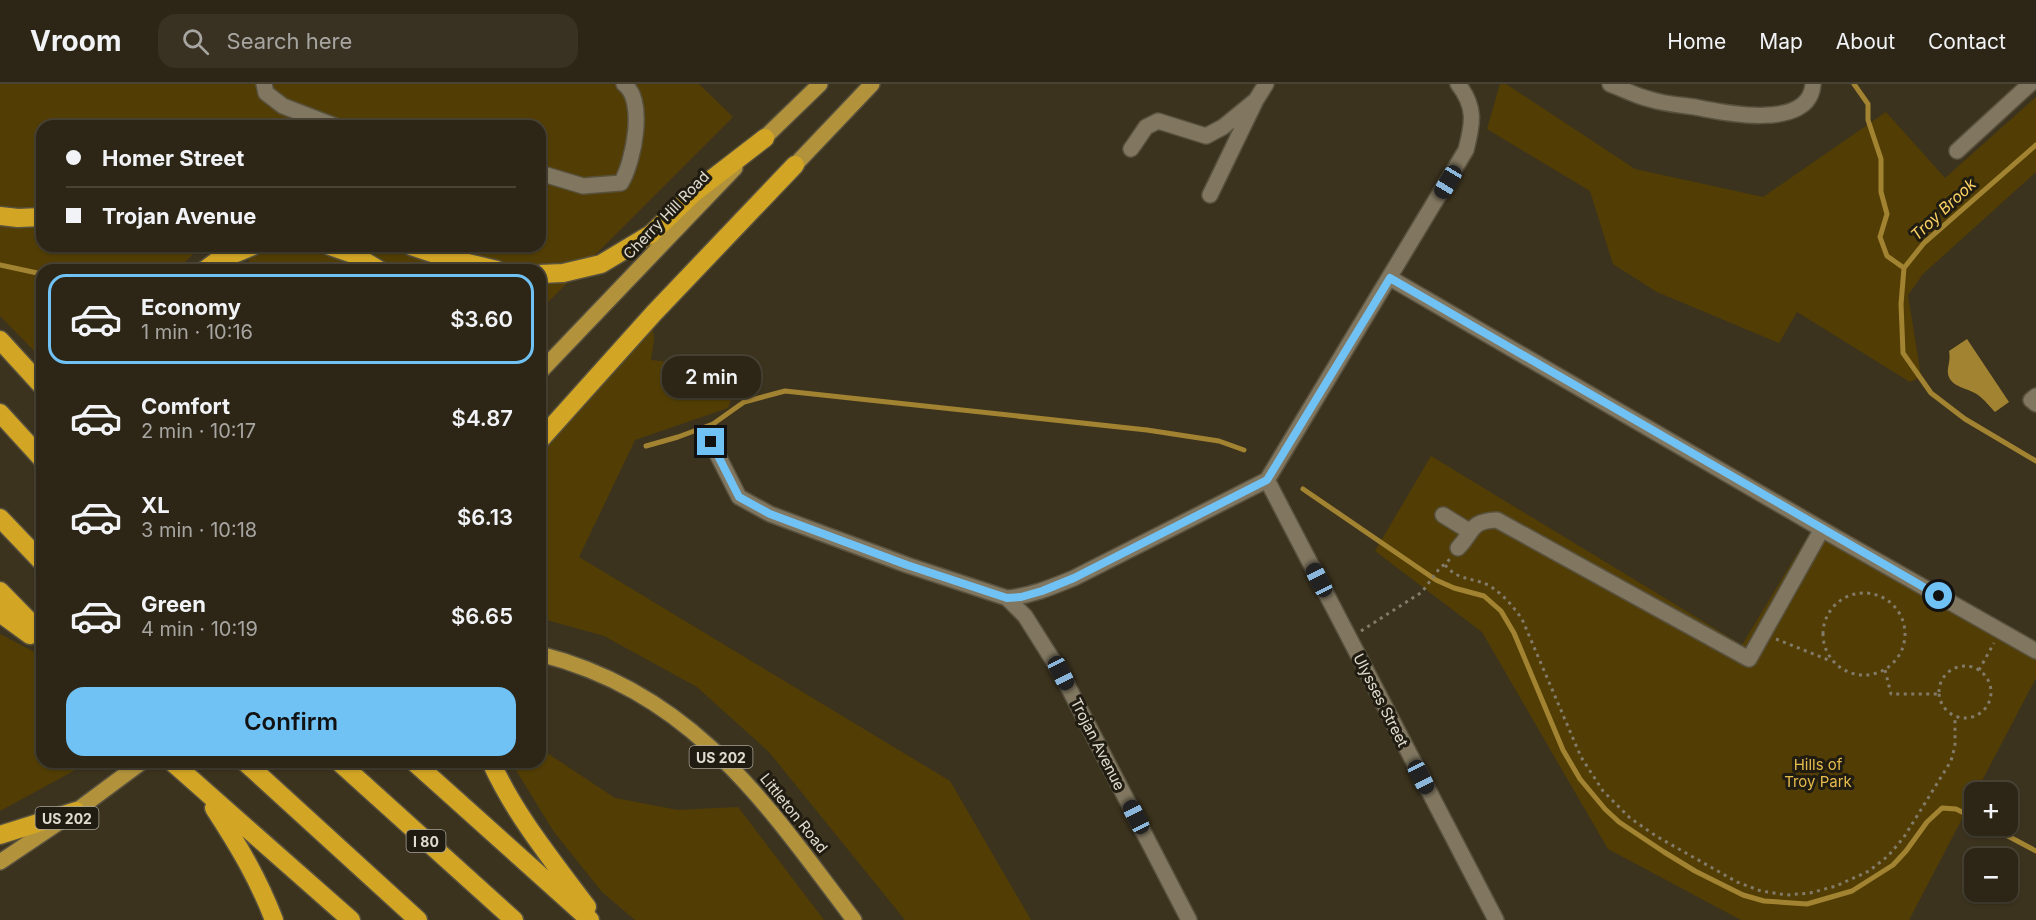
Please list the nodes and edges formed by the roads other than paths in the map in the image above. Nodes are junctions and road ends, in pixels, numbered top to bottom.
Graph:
1 (264, 84) edge
2 (624, 84) edge
3 (820, 84) edge
4 (872, 84) edge
5 (1266, 84) edge
6 (1458, 84) edge
7 (1610, 84) edge
8 (1813, 84) edge
9 (2030, 84) edge
10 (1256, 100) junction
11 (319, 120) edge
12 (765, 138) junction
13 (1131, 149) dead end
14 (1957, 151) dead end
15 (795, 165) joint
16 (546, 175) edge
17 (1210, 195) dead end
18 (0, 216) edge
19 (36, 217) edge
20 (239, 252) edge
21 (347, 252) edge
22 (429, 252) edge
23 (213, 264) edge
24 (369, 264) edge
25 (470, 264) edge
26 (546, 274) edge
27 (1390, 278) junction
28 (0, 340) edge
29 (546, 366) edge
30 (36, 379) edge
31 (2036, 396) edge
32 (2036, 404) edge
33 (0, 413) edge
34 (546, 433) edge
35 (711, 442) dead end
36 (36, 452) edge
37 (1267, 480) junction
38 (1443, 515) dead end
39 (0, 518) edge
40 (1822, 529) junction
41 (1469, 531) junction
42 (1458, 548) dead end
43 (36, 556) edge
44 (0, 591) edge
45 (1007, 598) junction
46 (0, 613) edge
47 (36, 628) edge
48 (36, 640) edge
49 (2036, 651) edge
50 (546, 656) edge
51 (134, 768) edge
52 (179, 768) edge
53 (252, 768) edge
54 (346, 768) edge
55 (421, 768) edge
56 (494, 768) edge
57 (200, 786) junction
58 (76, 811) junction
59 (0, 835) edge
60 (0, 864) edge
61 (274, 920) edge
62 (351, 920) edge
63 (418, 920) edge
64 (514, 920) edge
65 (590, 920) edge
66 (597, 920) edge
67 (854, 920) edge
68 (1189, 920) edge
69 (1496, 920) edge

1 - 11 street
2 - 16 street
3 - 12 main road, Cherry Hill Road
4 - 15 main road
5 - 10 street
6 - 27 street
7 - 8 street
9 - 14 street
10 - 13 street
10 - 17 street
12 - 26 highway
12 - 29 main road, Cherry Hill Road
15 - 34 highway
18 - 19 highway
20 - 23 highway
21 - 24 highway
22 - 25 highway
27 - 37 street
27 - 40 street
28 - 30 highway
31 - 32 street
33 - 36 highway
35 - 45 street, Trojan Avenue
37 - 45 street
37 - 69 street, Ulysses Street
38 - 41 street
39 - 43 highway
40 - 41 street
40 - 49 street
41 - 42 street
44 - 47 highway
45 - 68 street, Trojan Avenue
46 - 48 highway
50 - 67 main road, Littleton Road / US 202
51 - 58 main road, US 202
52 - 57 highway
53 - 63 highway
54 - 64 highway, I 80
55 - 65 highway
56 - 66 highway
57 - 61 highway
57 - 62 highway
58 - 59 highway
58 - 60 main road, US 202

